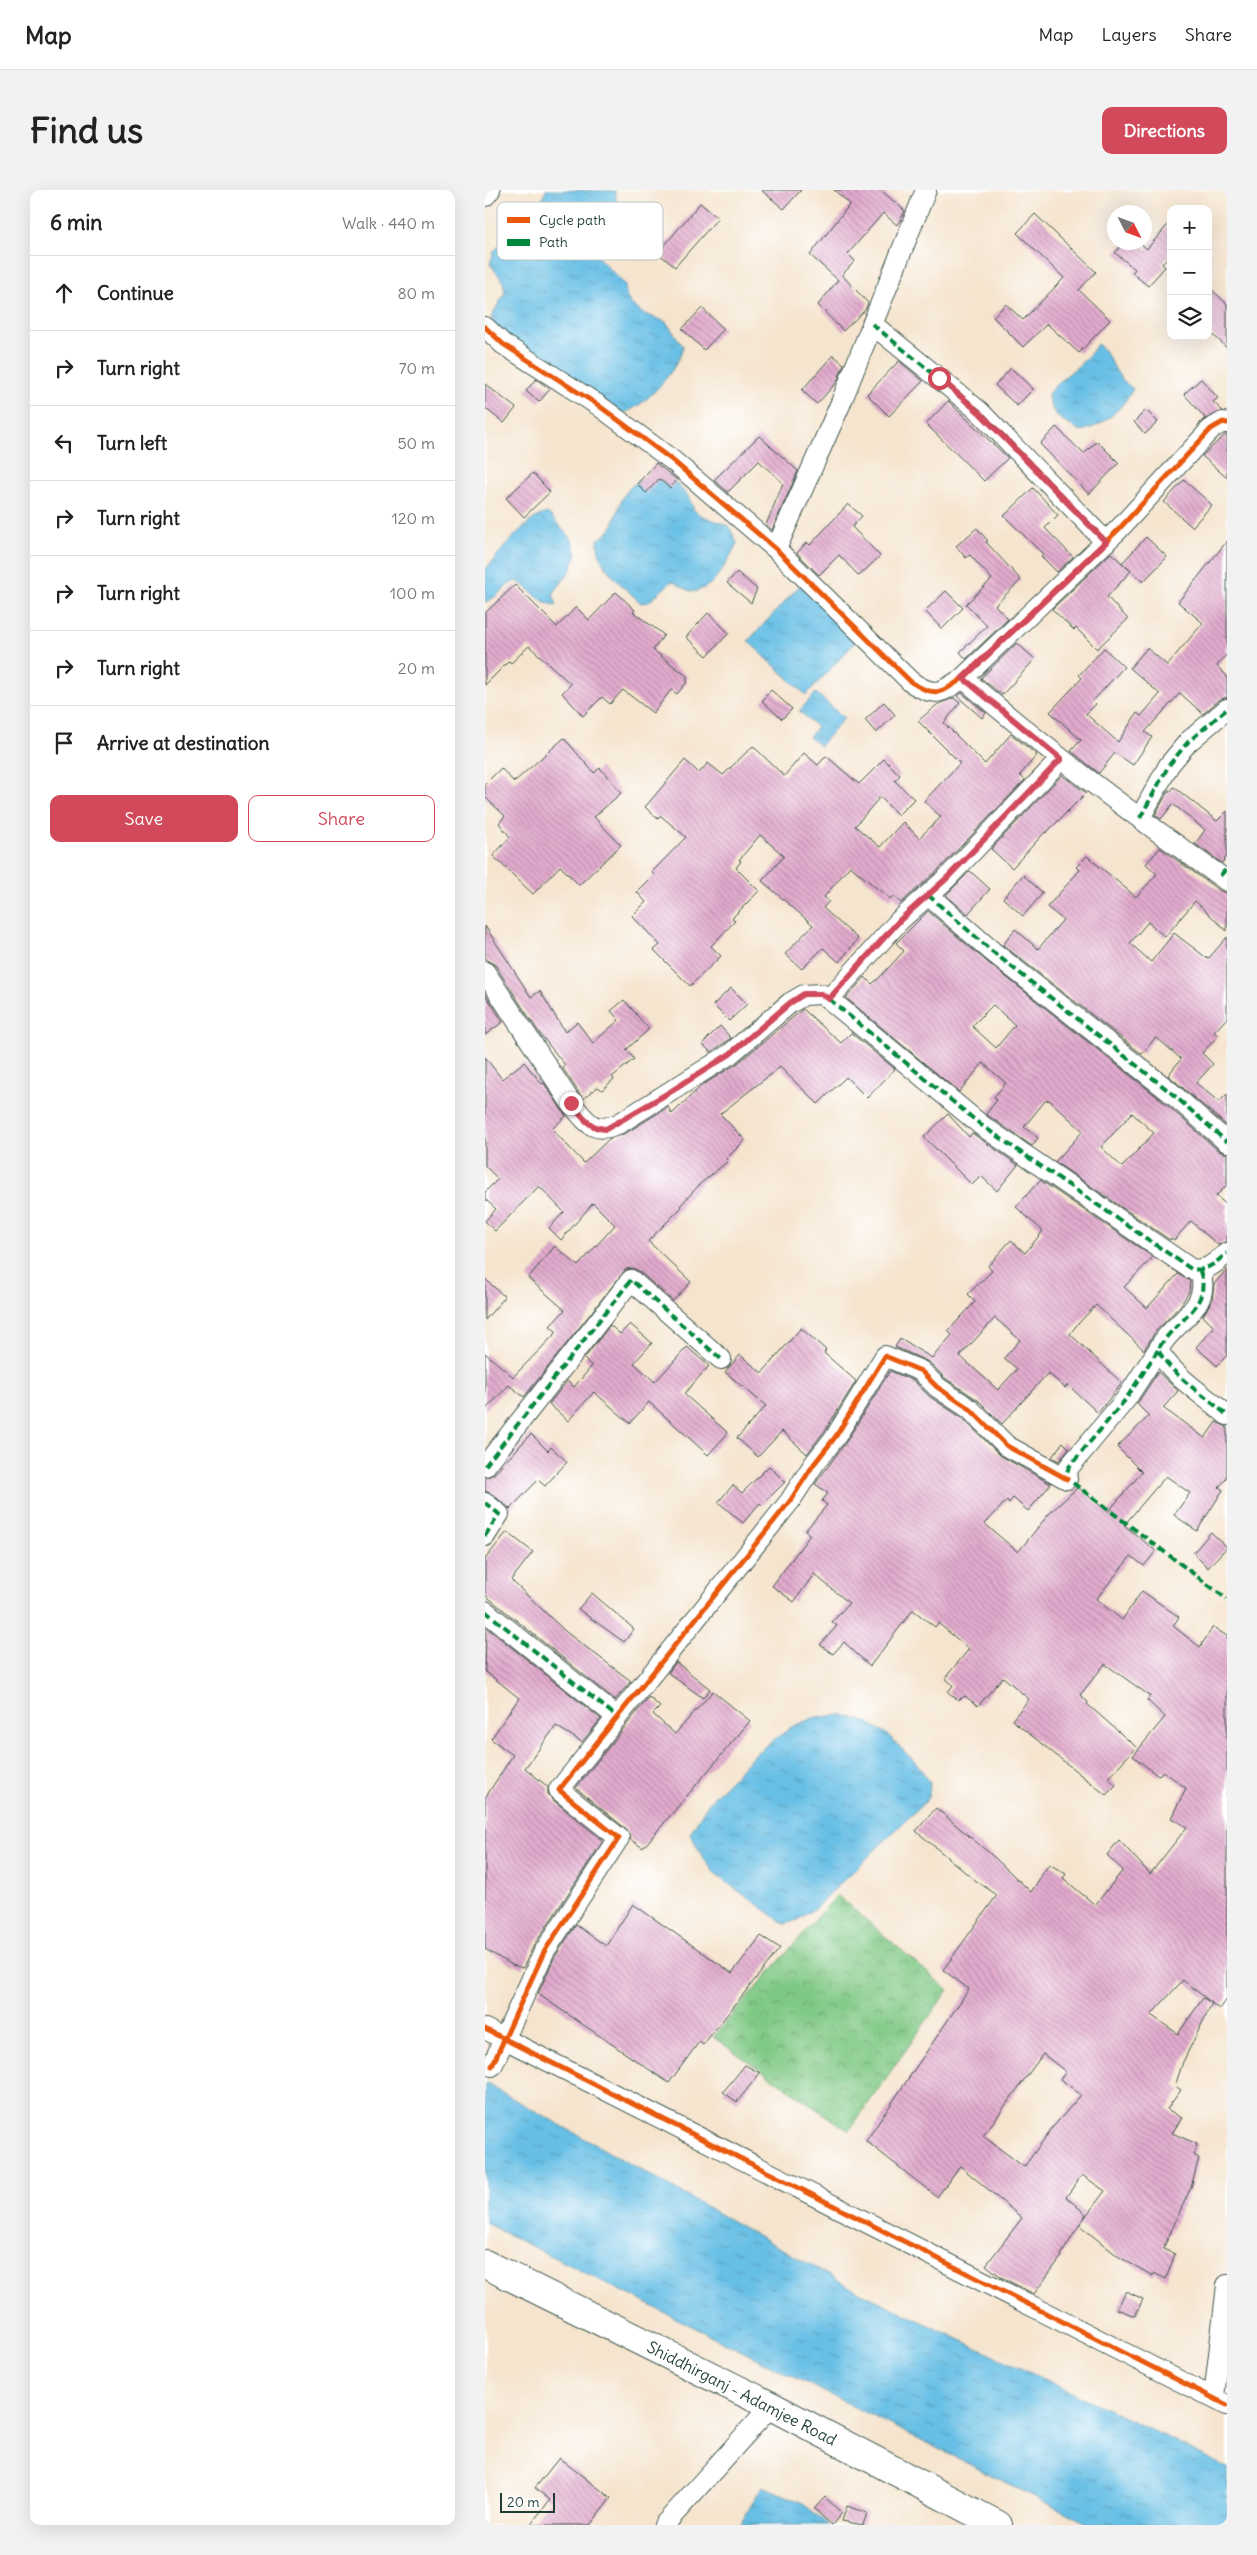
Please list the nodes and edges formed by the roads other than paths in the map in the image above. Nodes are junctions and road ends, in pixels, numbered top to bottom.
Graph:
1 (490, 190) edge
2 (926, 190) edge
3 (485, 196) edge
4 (872, 324) junction
5 (485, 327) edge
6 (1227, 424) edge
7 (1106, 542) junction
8 (775, 549) junction
9 (963, 678) junction
10 (1227, 709) edge
11 (1061, 759) junction
12 (1140, 818) junction
13 (1225, 875) edge
14 (927, 895) junction
15 (485, 972) edge
16 (829, 999) junction
17 (1227, 1142) edge
18 (1227, 1254) edge
19 (1200, 1271) junction
20 (1158, 1350) junction
21 (721, 1358) dead end
22 (1227, 1415) edge
23 (485, 1466) edge
24 (485, 1503) edge
25 (485, 1536) edge
26 (485, 1611) edge
27 (617, 1717) junction
28 (485, 2030) edge
29 (505, 2040) junction
30 (491, 2066) dead end
31 (485, 2264) edge
32 (1227, 2285) edge
33 (1220, 2401) edge
34 (771, 2406) junction
35 (664, 2525) edge
36 (998, 2525) edge

1 - 3 street
2 - 4 street
4 - 7 street
4 - 8 street
5 - 8 street
6 - 7 street
7 - 9 street
8 - 9 street
9 - 11 street
10 - 12 street
11 - 12 street
11 - 14 street
12 - 13 street
14 - 16 street
14 - 17 street
15 - 16 street
16 - 19 street
18 - 19 street
19 - 20 street
20 - 22 street
20 - 27 street
21 - 23 street
24 - 25 street
26 - 27 street
27 - 29 street
28 - 29 street
29 - 30 street
29 - 33 street
31 - 34 main road, Shiddhirganj - Adamjee Road
32 - 33 street
34 - 35 street
34 - 36 main road, Shiddhirganj - Adamjee Road

